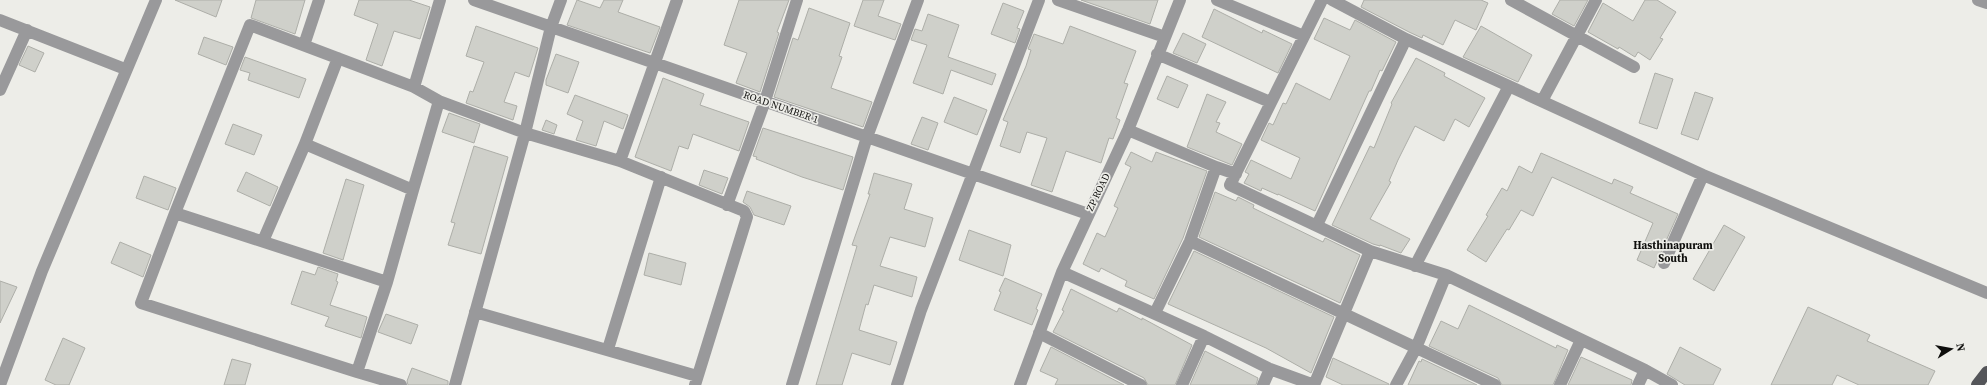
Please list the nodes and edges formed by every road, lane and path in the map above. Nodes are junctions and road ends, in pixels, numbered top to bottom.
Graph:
1 (156, 0) edge
2 (319, 0) edge
3 (440, 0) edge
4 (474, 0) edge
5 (561, 0) edge
6 (677, 0) edge
7 (797, 0) edge
8 (918, 0) edge
9 (1039, 0) edge
10 (1058, 0) edge
11 (1180, 0) edge
12 (1217, 0) edge
13 (1322, 0) edge
14 (1332, 0) edge
15 (1511, 0) edge
16 (1596, 0) edge
17 (1978, 0) edge
18 (1987, 3) edge
19 (0, 20) edge
20 (551, 27) junction
21 (27, 30) junction
22 (1577, 35) junction
23 (1304, 36) junction
24 (1165, 37) junction
25 (1406, 39) junction
26 (304, 45) junction
27 (1157, 54) junction
28 (338, 58) junction
29 (655, 63) junction
30 (1634, 67) dead end
31 (125, 69) junction
32 (1509, 86) junction
33 (414, 87) junction
34 (0, 90) edge
35 (439, 101) junction
36 (765, 101) junction
37 (1542, 101) junction
38 (1270, 102) junction
39 (1128, 130) junction
40 (525, 134) junction
41 (867, 137) junction
42 (305, 144) junction
43 (620, 161) junction
44 (1216, 167) junction
45 (974, 174) junction
46 (1236, 174) junction
47 (1703, 175) junction
48 (661, 178) junction
49 (413, 190) junction
50 (727, 205) junction
51 (175, 213) junction
52 (1088, 214) junction
53 (1318, 225) junction
54 (263, 241) junction
55 (1190, 241) junction
56 (1370, 251) junction
57 (1664, 263) dead end
58 (1415, 266) junction
59 (1062, 272) junction
60 (1446, 275) junction
61 (387, 282) junction
62 (1987, 293) edge
63 (475, 312) junction
64 (1155, 313) junction
65 (1343, 314) junction
66 (1039, 333) junction
67 (1204, 336) junction
68 (1581, 340) junction
69 (1416, 348) junction
70 (608, 349) junction
71 (1270, 369) junction
72 (1645, 370) junction
73 (357, 372) junction
74 (1987, 372) edge
75 (696, 381) edge
76 (0, 385) edge
77 (401, 385) edge
78 (455, 385) edge
79 (792, 385) edge
80 (897, 385) edge
81 (1020, 385) edge
82 (1141, 385) edge
83 (1182, 385) edge
84 (1263, 385) edge
85 (1314, 385) edge
86 (1396, 385) edge
87 (1495, 385) edge
88 (1560, 385) edge
89 (1638, 385) edge
90 (1672, 385) edge
91 (1977, 385) edge

1 - 31 street
2 - 26 street
3 - 33 street
4 - 20 street, ROAD NUMBER 1
5 - 20 street
6 - 29 street
7 - 36 street
8 - 41 street
9 - 45 street
10 - 24 street
11 - 24 street, ZP ROAD
12 - 23 street
13 - 23 street
14 - 25 street
15 - 22 street
16 - 22 street
17 - 18 street
19 - 21 street
20 - 29 street, ROAD NUMBER 1
20 - 40 street
21 - 31 street
21 - 34 street
22 - 30 street
22 - 37 street
23 - 38 street
24 - 27 street, ZP ROAD
25 - 32 street
25 - 53 street
26 - 28 street
26 - 51 street
27 - 38 street
27 - 39 street, ZP ROAD
28 - 33 street
28 - 42 street
29 - 36 street, ROAD NUMBER 1
29 - 43 street
31 - 76 street
32 - 37 street
32 - 58 street
33 - 35 street
35 - 40 street
35 - 49 street
36 - 41 street, ROAD NUMBER 1
36 - 50 street
37 - 47 street
38 - 46 street
39 - 44 street
39 - 52 street, ZP ROAD
40 - 43 street
40 - 63 street
41 - 45 street, ROAD NUMBER 1
41 - 79 street
42 - 49 street
42 - 54 street
43 - 48 street
44 - 46 street
44 - 55 street
45 - 52 street, ROAD NUMBER 1
45 - 80 street
46 - 53 street
47 - 57 street
47 - 62 street
48 - 50 street
48 - 70 street
49 - 61 street
50 - 75 street
51 - 54 street
51 - 73 street
52 - 59 street, ZP ROAD
53 - 56 street
54 - 61 street
55 - 64 street
55 - 65 street
56 - 58 street
56 - 65 street
58 - 60 street
59 - 64 street
59 - 66 street, ZP ROAD
60 - 68 street
60 - 69 street
61 - 73 street
63 - 70 street
63 - 78 street
64 - 67 street
65 - 69 street
65 - 85 street
66 - 81 street, ZP ROAD
66 - 82 street
67 - 71 street
67 - 83 street
68 - 72 street
68 - 88 street
69 - 86 street
69 - 87 street
70 - 75 street
71 - 84 street
71 - 85 street
72 - 89 street
72 - 90 street
73 - 77 street
74 - 91 main road

